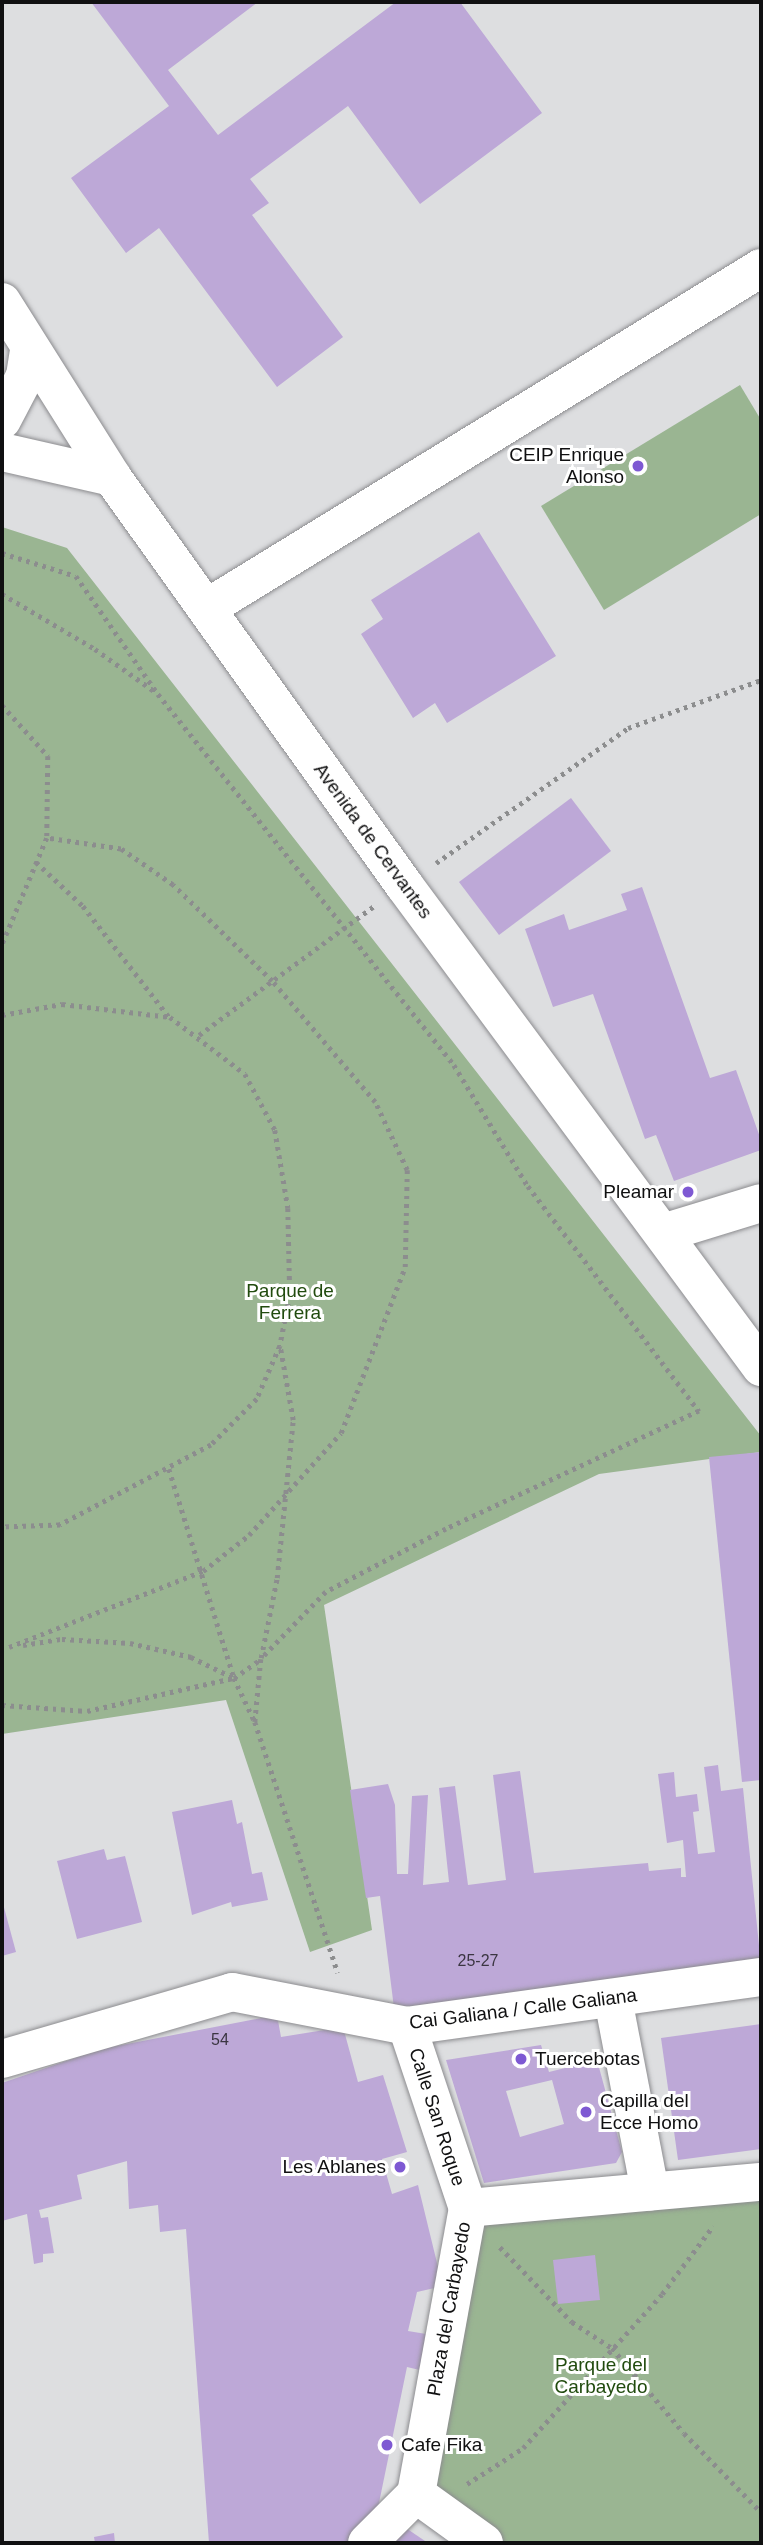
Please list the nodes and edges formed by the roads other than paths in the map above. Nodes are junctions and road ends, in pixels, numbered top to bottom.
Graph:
1 (761, 268) edge
2 (2, 302) edge
3 (29, 352) junction
4 (2, 420) edge
5 (2, 453) edge
6 (111, 477) junction
7 (207, 608) junction
8 (761, 1203) edge
9 (663, 1233) junction
10 (761, 1367) edge
11 (761, 1977) edge
12 (612, 1999) junction
13 (407, 2026) junction
14 (2, 2059) edge
15 (753, 2183) edge
16 (650, 2191) junction
17 (467, 2208) junction
18 (416, 2494) junction
19 (367, 2543) edge
20 (484, 2543) edge

1 - 7 street
2 - 3 street, Avenida de Cervantes
3 - 4 street
3 - 6 street, Avenida de Cervantes
5 - 6 street
6 - 7 street, Avenida de Cervantes
7 - 9 street, Avenida de Cervantes
8 - 9 street
9 - 10 street, Avenida de Cervantes
11 - 12 street, Cai Galiana / Calle Galiana
12 - 13 street, Cai Galiana / Calle Galiana
12 - 16 street
13 - 14 street, Cai Galiana / Calle Galiana
13 - 17 street, Calle San Roque
15 - 16 street, Plaza del Carbayedo
16 - 17 street, Plaza del Carbayedo
17 - 18 street, Plaza del Carbayedo
18 - 19 street
18 - 20 street

